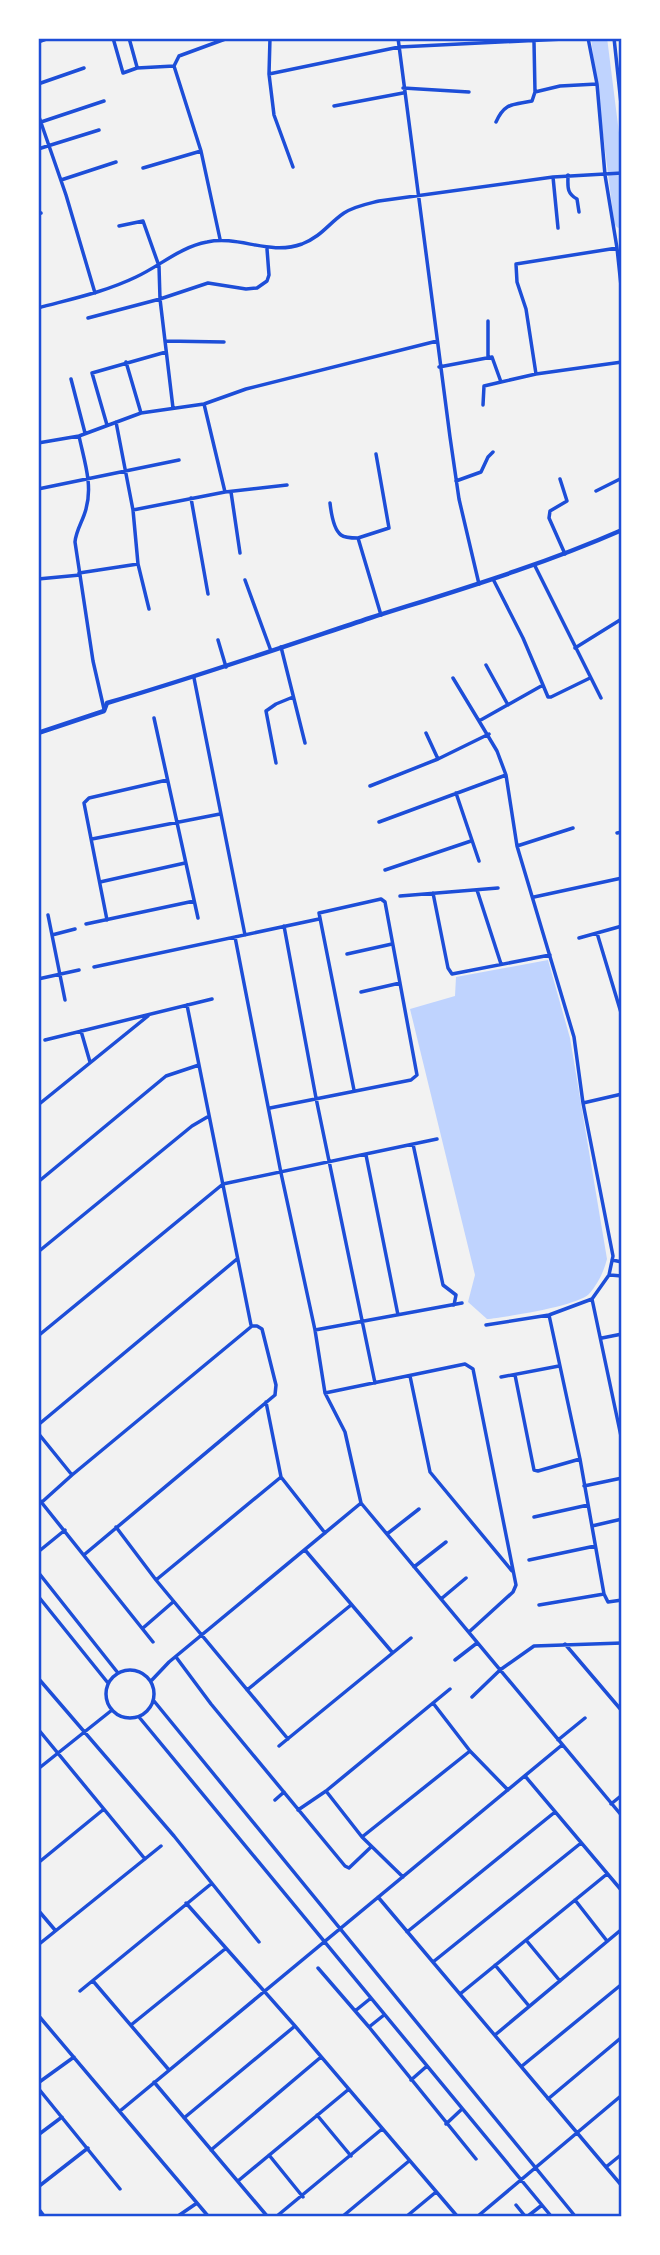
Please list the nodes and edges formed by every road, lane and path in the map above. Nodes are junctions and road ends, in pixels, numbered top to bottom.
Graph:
1 (49, 38) edge
2 (113, 38) edge
3 (129, 38) edge
4 (228, 38) edge
5 (271, 38) edge
6 (398, 38) edge
7 (586, 38) edge
8 (614, 38) edge
9 (38, 42) edge
10 (534, 42) junction
11 (399, 47) junction
12 (174, 65) junction
13 (84, 68) dead end
14 (137, 68) junction
15 (269, 74) junction
16 (597, 84) junction
17 (38, 85) edge
18 (403, 91) junction
19 (469, 92) dead end
20 (536, 92) junction
21 (104, 101) dead end
22 (334, 106) dead end
23 (621, 113) edge
24 (38, 114) edge
25 (41, 122) junction
26 (496, 122) dead end
27 (99, 130) dead end
28 (49, 146) junction
29 (38, 149) edge
30 (201, 152) junction
31 (116, 162) dead end
32 (293, 167) dead end
33 (143, 168) dead end
34 (621, 173) edge
35 (568, 175) junction
36 (605, 175) junction
37 (552, 177) junction
38 (61, 180) junction
39 (417, 195) junction
40 (579, 212) dead end
41 (119, 226) dead end
42 (558, 228) dead end
43 (220, 239) junction
44 (267, 248) junction
45 (617, 248) junction
46 (159, 266) junction
47 (95, 293) junction
48 (621, 295) edge
49 (160, 299) junction
50 (38, 307) edge
51 (88, 318) dead end
52 (488, 321) dead end
53 (165, 341) junction
54 (437, 341) junction
55 (224, 342) dead end
56 (166, 352) junction
57 (488, 357) junction
58 (125, 362) junction
59 (621, 362) edge
60 (439, 367) junction
61 (536, 374) junction
62 (71, 379) dead end
63 (500, 382) junction
64 (204, 404) junction
65 (483, 405) dead end
66 (173, 408) junction
67 (141, 413) junction
68 (116, 422) junction
69 (107, 425) junction
70 (85, 433) junction
71 (79, 436) junction
72 (38, 443) edge
73 (492, 452) dead end
74 (376, 454) dead end
75 (178, 460) dead end
76 (125, 470) junction
77 (88, 478) junction
78 (621, 478) edge
79 (560, 479) dead end
80 (456, 481) junction
81 (286, 485) dead end
82 (38, 489) edge
83 (596, 491) dead end
84 (225, 492) junction
85 (231, 492) junction
86 (191, 498) junction
87 (330, 503) dead end
88 (133, 510) junction
89 (621, 530) edge
90 (358, 538) junction
91 (240, 553) dead end
92 (565, 554) junction
93 (138, 564) junction
94 (535, 566) junction
95 (80, 574) junction
96 (38, 579) edge
97 (493, 579) junction
98 (245, 580) dead end
99 (479, 584) junction
100 (208, 594) dead end
101 (149, 609) dead end
102 (381, 615) junction
103 (620, 620) edge
104 (218, 640) dead end
105 (281, 647) junction
106 (575, 648) junction
107 (271, 651) junction
108 (486, 665) dead end
109 (226, 667) junction
110 (194, 678) junction
111 (453, 678) dead end
112 (590, 678) junction
113 (543, 685) junction
114 (293, 697) junction
115 (601, 698) dead end
116 (508, 705) junction
117 (104, 711) junction
118 (153, 718) dead end
119 (479, 721) junction
120 (38, 733) edge
121 (426, 733) dead end
122 (489, 734) junction
123 (305, 743) dead end
124 (438, 759) junction
125 (276, 763) dead end
126 (506, 775) junction
127 (167, 780) junction
128 (370, 786) dead end
129 (456, 793) junction
130 (221, 813) junction
131 (176, 821) junction
132 (379, 822) dead end
133 (573, 828) dead end
134 (92, 839) junction
135 (471, 841) junction
136 (517, 846) junction
137 (479, 861) dead end
138 (185, 863) junction
139 (385, 870) dead end
140 (621, 878) edge
141 (100, 882) junction
142 (498, 888) dead end
143 (477, 890) junction
144 (433, 893) junction
145 (400, 896) dead end
146 (534, 897) junction
147 (194, 901) junction
148 (48, 915) dead end
149 (198, 918) dead end
150 (319, 919) junction
151 (107, 920) junction
152 (86, 924) dead end
153 (284, 926) junction
154 (621, 926) edge
155 (75, 929) dead end
156 (597, 933) junction
157 (52, 935) junction
158 (245, 935) junction
159 (235, 937) junction
160 (579, 938) dead end
161 (392, 944) junction
162 (347, 954) dead end
163 (551, 954) junction
164 (502, 964) junction
165 (94, 967) dead end
166 (79, 970) dead end
167 (60, 974) junction
168 (38, 979) edge
169 (400, 982) junction
170 (361, 992) dead end
171 (212, 999) dead end
172 (65, 1000) dead end
173 (187, 1005) junction
174 (150, 1014) junction
175 (621, 1016) edge
176 (81, 1031) junction
177 (45, 1040) dead end
178 (90, 1062) junction
179 (200, 1065) junction
180 (354, 1090) junction
181 (621, 1094) edge
182 (316, 1098) junction
183 (583, 1103) junction
184 (38, 1105) edge
185 (269, 1108) junction
186 (210, 1116) junction
187 (437, 1139) dead end
188 (413, 1144) junction
189 (366, 1155) junction
190 (330, 1161) junction
191 (281, 1172) junction
192 (38, 1182) edge
193 (223, 1185) junction
194 (38, 1252) edge
195 (613, 1258) junction
196 (237, 1259) junction
197 (621, 1262) edge
198 (609, 1275) junction
199 (621, 1276) edge
200 (592, 1299) junction
201 (462, 1303) dead end
202 (454, 1305) junction
203 (398, 1315) junction
204 (549, 1315) junction
205 (363, 1321) junction
206 (486, 1325) dead end
207 (251, 1326) junction
208 (315, 1330) junction
209 (621, 1334) edge
210 (38, 1336) edge
211 (602, 1338) junction
212 (559, 1366) junction
213 (515, 1375) junction
214 (410, 1376) junction
215 (502, 1377) dead end
216 (375, 1383) junction
217 (325, 1393) junction
218 (266, 1402) junction
219 (38, 1426) edge
220 (38, 1433) edge
221 (621, 1441) edge
222 (580, 1459) junction
223 (72, 1475) junction
224 (281, 1477) junction
225 (621, 1478) edge
226 (584, 1486) junction
227 (38, 1498) edge
228 (42, 1502) junction
229 (361, 1503) junction
230 (588, 1505) junction
231 (419, 1509) dead end
232 (534, 1517) dead end
233 (621, 1519) edge
234 (592, 1526) junction
235 (116, 1527) junction
236 (65, 1530) junction
237 (325, 1533) junction
238 (387, 1534) junction
239 (446, 1542) dead end
240 (596, 1546) junction
241 (305, 1550) junction
242 (38, 1552) edge
243 (85, 1554) junction
244 (529, 1560) dead end
245 (414, 1567) junction
246 (38, 1572) edge
247 (513, 1573) junction
248 (467, 1578) dead end
249 (156, 1580) junction
250 (604, 1594) junction
251 (38, 1597) edge
252 (441, 1599) junction
253 (621, 1600) edge
254 (173, 1601) junction
255 (351, 1605) junction
256 (539, 1605) dead end
257 (143, 1628) junction
258 (469, 1632) junction
259 (202, 1636) junction
260 (411, 1638) dead end
261 (153, 1642) dead end
262 (477, 1643) junction
263 (621, 1643) edge
264 (565, 1644) junction
265 (392, 1653) junction
266 (176, 1657) junction
267 (455, 1660) dead end
268 (500, 1670) junction
269 (118, 1673) junction
270 (38, 1678) edge
271 (151, 1681) junction
272 (108, 1683) junction
273 (450, 1689) dead end
274 (247, 1690) junction
275 (472, 1697) dead end
276 (154, 1701) junction
277 (433, 1703) junction
278 (112, 1710) junction
279 (621, 1711) edge
280 (139, 1717) junction
281 (585, 1718) dead end
282 (38, 1729) edge
283 (85, 1732) junction
284 (288, 1739) junction
285 (558, 1740) junction
286 (562, 1745) junction
287 (279, 1746) dead end
288 (470, 1751) junction
289 (58, 1753) junction
290 (38, 1769) edge
291 (525, 1776) junction
292 (508, 1790) junction
293 (326, 1791) junction
294 (284, 1792) junction
295 (621, 1795) edge
296 (275, 1800) dead end
297 (611, 1804) junction
298 (104, 1809) junction
299 (298, 1810) junction
300 (555, 1812) junction
301 (621, 1816) edge
302 (362, 1837) junction
303 (581, 1843) junction
304 (161, 1846) dead end
305 (371, 1847) junction
306 (145, 1859) junction
307 (38, 1863) edge
308 (607, 1874) junction
309 (403, 1877) junction
310 (211, 1884) junction
311 (621, 1891) edge
312 (378, 1897) junction
313 (575, 1900) junction
314 (186, 1903) junction
315 (38, 1910) edge
316 (340, 1929) junction
317 (621, 1929) edge
318 (55, 1931) junction
319 (407, 1932) junction
320 (526, 1940) junction
321 (607, 1941) junction
322 (259, 1942) dead end
323 (324, 1942) junction
324 (38, 1945) edge
325 (225, 1949) junction
326 (433, 1962) junction
327 (495, 1965) junction
328 (318, 1968) dead end
329 (93, 1980) junction
330 (560, 1981) junction
331 (621, 1984) edge
332 (80, 1991) dead end
333 (264, 1992) junction
334 (460, 1994) junction
335 (371, 1998) junction
336 (529, 2006) junction
337 (355, 2011) junction
338 (38, 2015) edge
339 (384, 2015) junction
340 (46, 2023) junction
341 (131, 2025) junction
342 (295, 2026) junction
343 (369, 2027) junction
344 (38, 2029) edge
345 (495, 2035) junction
346 (621, 2037) edge
347 (74, 2057) junction
348 (321, 2057) junction
349 (427, 2066) junction
350 (522, 2066) junction
351 (169, 2070) junction
352 (411, 2080) junction
353 (154, 2082) junction
354 (38, 2085) edge
355 (349, 2089) junction
356 (621, 2095) edge
357 (548, 2099) junction
358 (462, 2109) junction
359 (120, 2111) junction
360 (317, 2115) junction
361 (62, 2116) junction
362 (184, 2118) junction
363 (446, 2124) junction
364 (382, 2129) junction
365 (576, 2133) junction
366 (38, 2135) edge
367 (88, 2148) junction
368 (211, 2150) junction
369 (621, 2154) edge
370 (270, 2155) junction
371 (351, 2156) junction
372 (476, 2159) dead end
373 (409, 2161) junction
374 (606, 2167) junction
375 (535, 2168) junction
376 (521, 2180) junction
377 (238, 2181) junction
378 (621, 2186) edge
379 (38, 2187) edge
380 (120, 2189) dead end
381 (436, 2192) junction
382 (303, 2197) junction
383 (197, 2203) junction
384 (542, 2205) junction
385 (516, 2206) dead end
386 (38, 2208) edge
387 (44, 2217) edge
388 (178, 2217) edge
389 (208, 2217) edge
390 (267, 2217) edge
391 (277, 2217) edge
392 (343, 2217) edge
393 (407, 2217) edge
394 (457, 2217) edge
395 (478, 2217) edge
396 (527, 2217) edge
397 (551, 2217) edge
398 (575, 2217) edge

1 - 9 street
2 - 14 street
3 - 14 street
4 - 12 street
5 - 15 street
6 - 11 street
7 - 10 street
7 - 16 street
8 - 23 street
10 - 11 street
10 - 20 street
11 - 15 street
11 - 18 street
12 - 14 street
12 - 30 street
13 - 17 street
15 - 32 street
16 - 20 street
16 - 36 street
18 - 19 street
18 - 22 street
18 - 39 street
20 - 26 street
21 - 25 street
24 - 25 street
25 - 28 street
27 - 28 street
28 - 29 street
28 - 38 street
30 - 33 street
30 - 43 street
31 - 38 street
34 - 36 street
35 - 36 street
35 - 37 street
35 - 40 street
36 - 45 street
37 - 39 street
37 - 42 street
38 - 47 street
39 - 44 street
39 - 54 street
41 - 46 street
43 - 44 street
43 - 46 street
44 - 49 street
45 - 48 street
45 - 61 street
46 - 47 street
46 - 49 street
47 - 50 street
49 - 51 street
49 - 53 street
52 - 57 street
53 - 55 street
53 - 56 street
54 - 60 street
54 - 64 street
56 - 58 street
56 - 66 street
57 - 60 street
57 - 63 street
58 - 67 street
58 - 69 street
59 - 61 street
60 - 80 street
61 - 63 street
62 - 70 street
63 - 65 street
64 - 66 street
64 - 84 street
66 - 67 street
67 - 68 street
68 - 69 street
68 - 76 street
69 - 70 street
70 - 71 street
71 - 72 street
71 - 77 street
73 - 80 street
74 - 90 street
75 - 76 street
76 - 77 street
76 - 88 street
77 - 82 street
77 - 95 street
78 - 83 street
79 - 92 street
80 - 99 street
81 - 85 street
84 - 85 street
84 - 86 street
85 - 91 street
86 - 88 street
86 - 100 street
87 - 90 street
88 - 93 street
89 - 92 street
90 - 102 street
92 - 94 street
93 - 95 street
93 - 101 street
94 - 97 street
94 - 106 street
95 - 96 street
95 - 117 street
97 - 99 street
97 - 113 street
98 - 107 street
99 - 102 street
102 - 105 street
103 - 106 street
104 - 109 street
105 - 107 street
105 - 114 street
106 - 112 street
107 - 109 street
108 - 116 street
109 - 110 street
110 - 117 street
110 - 130 street
111 - 119 street
112 - 113 street
112 - 115 street
113 - 116 street
114 - 123 street
114 - 125 street
116 - 119 street
117 - 120 street
118 - 127 street
119 - 122 street
121 - 124 street
122 - 124 street
122 - 126 street
124 - 128 street
126 - 129 street
126 - 136 street
127 - 131 street
127 - 134 street
129 - 132 street
129 - 135 street
130 - 131 street
130 - 158 street
131 - 134 street
131 - 138 street
133 - 136 street
134 - 141 street
135 - 137 street
135 - 139 street
136 - 146 street
138 - 141 street
138 - 147 street
140 - 146 street
141 - 151 street
142 - 143 street
143 - 144 street
143 - 164 street
144 - 145 street
144 - 164 street
146 - 163 street
147 - 149 street
147 - 151 street
148 - 157 street
150 - 153 street
150 - 161 street
150 - 180 street
151 - 152 street
153 - 158 street
153 - 182 street
154 - 156 street
155 - 157 street
156 - 160 street
156 - 175 street
157 - 167 street
158 - 159 street
159 - 165 street
159 - 185 street
161 - 162 street
161 - 169 street
163 - 164 street
163 - 183 street
166 - 167 street
167 - 168 street
167 - 172 street
169 - 170 street
169 - 180 street
171 - 173 street
173 - 174 street
173 - 179 street
174 - 176 street
174 - 178 street
176 - 177 street
176 - 178 street
178 - 184 street
179 - 186 street
179 - 192 street
180 - 182 street
181 - 183 street
182 - 185 street
182 - 190 street
183 - 195 street
185 - 191 street
186 - 193 street
186 - 194 street
187 - 188 street
188 - 189 street
188 - 202 street
189 - 190 street
189 - 203 street
190 - 191 street
190 - 205 street
191 - 193 street
191 - 208 street
193 - 196 street
193 - 210 street
195 - 197 street
195 - 198 street
196 - 207 street
196 - 219 street
198 - 199 street
198 - 200 street
200 - 204 street
200 - 211 street
201 - 202 street
202 - 203 street
203 - 205 street
204 - 206 street
204 - 212 street
205 - 208 street
205 - 216 street
207 - 218 street
207 - 223 street
208 - 217 street
209 - 211 street
211 - 221 street
212 - 213 street
212 - 222 street
213 - 215 street
213 - 222 street
214 - 216 street
214 - 247 street
214 - 247 street
216 - 217 street
217 - 229 street
218 - 224 street
218 - 235 street
220 - 223 street
222 - 226 street
223 - 228 street
224 - 237 street
224 - 249 street
225 - 226 street
226 - 230 street
227 - 228 street
228 - 236 street
229 - 237 street
229 - 238 street
230 - 232 street
230 - 234 street
231 - 238 street
233 - 234 street
234 - 240 street
235 - 243 street
235 - 249 street
236 - 242 street
236 - 243 street
237 - 241 street
238 - 245 street
239 - 245 street
240 - 244 street
240 - 250 street
241 - 255 street
241 - 259 street
243 - 257 street
245 - 252 street
246 - 269 street
247 - 258 street
248 - 252 street
249 - 254 street
250 - 253 street
250 - 256 street
251 - 272 street
252 - 258 street
254 - 257 street
254 - 259 street
255 - 265 street
255 - 274 street
257 - 261 street
258 - 262 street
259 - 266 street
259 - 274 street
260 - 265 street
262 - 267 street
262 - 268 street
263 - 264 street
264 - 268 street
264 - 279 street
265 - 284 street
266 - 271 street
266 - 294 street
268 - 275 street
268 - 285 street
269 - 271 street
269 - 272 street
270 - 283 street
271 - 276 street
272 - 278 street
273 - 277 street
274 - 284 street
276 - 280 street
276 - 316 street
277 - 288 street
277 - 293 street
278 - 280 street
278 - 283 street
280 - 323 street
281 - 285 street
282 - 289 street
283 - 289 street
283 - 310 street
284 - 287 street
285 - 286 street
286 - 291 street
286 - 297 street
288 - 292 street
288 - 302 street
289 - 290 street
289 - 298 street
291 - 292 street
291 - 300 street
292 - 309 street
293 - 299 street
293 - 302 street
294 - 296 street
294 - 299 street
295 - 297 street
297 - 301 street
298 - 306 street
298 - 307 street
299 - 305 street
300 - 303 street
300 - 319 street
302 - 305 street
303 - 308 street
303 - 326 street
304 - 306 street
305 - 309 street
306 - 318 street
308 - 311 street
308 - 313 street
309 - 312 street
310 - 314 street
310 - 322 street
312 - 316 street
312 - 319 street
313 - 320 street
313 - 321 street
314 - 325 street
314 - 329 street
315 - 318 street
316 - 323 street
316 - 375 street
317 - 321 street
318 - 324 street
319 - 326 street
320 - 327 street
320 - 330 street
321 - 330 street
323 - 333 street
323 - 335 street
325 - 333 street
325 - 341 street
326 - 334 street
327 - 334 street
327 - 336 street
328 - 337 street
329 - 332 street
329 - 341 street
330 - 336 street
331 - 350 street
333 - 342 street
333 - 351 street
334 - 345 street
335 - 337 street
335 - 339 street
336 - 345 street
337 - 343 street
338 - 340 street
339 - 343 street
339 - 349 street
340 - 344 street
340 - 347 street
341 - 351 street
342 - 348 street
342 - 362 street
343 - 352 street
345 - 350 street
346 - 357 street
347 - 354 street
347 - 359 street
348 - 355 street
348 - 368 street
349 - 352 street
349 - 358 street
350 - 357 street
351 - 353 street
352 - 363 street
353 - 359 street
353 - 362 street
354 - 361 street
355 - 360 street
355 - 364 street
356 - 365 street
357 - 365 street
358 - 363 street
358 - 376 street
359 - 383 street
360 - 370 street
360 - 371 street
361 - 366 street
361 - 367 street
362 - 368 street
363 - 372 street
364 - 371 street
364 - 373 street
365 - 374 street
365 - 375 street
367 - 379 street
367 - 380 street
368 - 377 street
369 - 374 street
370 - 377 street
370 - 382 street
371 - 382 street
373 - 381 street
373 - 392 street
374 - 378 street
375 - 376 street
375 - 398 street
376 - 384 street
376 - 395 street
377 - 390 street
381 - 393 street
381 - 394 street
382 - 391 street
383 - 388 street
383 - 389 street
384 - 396 street
384 - 397 street
385 - 396 street
386 - 387 street

